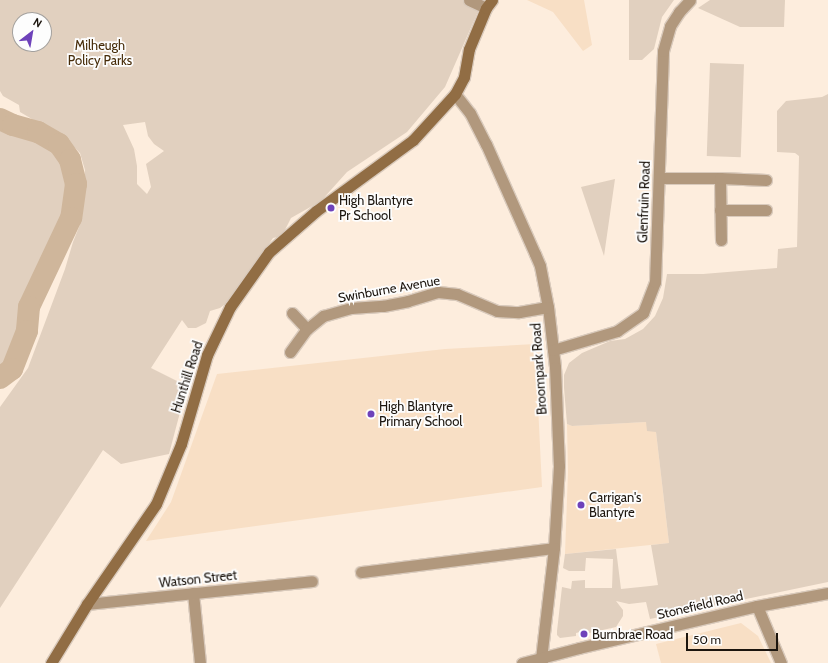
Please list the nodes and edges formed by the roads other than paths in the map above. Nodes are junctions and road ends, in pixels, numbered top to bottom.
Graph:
1 (469, 0) edge
2 (690, 0) edge
3 (489, 4) edge
4 (455, 94) junction
5 (659, 178) junction
6 (720, 178) junction
7 (766, 180) dead end
8 (720, 210) junction
9 (766, 210) dead end
10 (721, 240) dead end
11 (548, 306) junction
12 (292, 313) dead end
13 (307, 329) junction
14 (553, 350) junction
15 (290, 352) dead end
16 (554, 548) junction
17 (361, 572) dead end
18 (312, 581) dead end
19 (828, 592) edge
20 (193, 593) junction
21 (87, 604) junction
22 (757, 606) junction
23 (541, 661) edge
24 (51, 663) edge
25 (200, 663) edge
26 (522, 663) edge
27 (781, 663) edge

1 - 3 street
2 - 5 street, Glenfruin Road
3 - 4 main road, Hunthill Road
4 - 11 street, Broompark Road
4 - 21 main road, Hunthill Road
5 - 6 street
5 - 14 street, Glenfruin Road
6 - 7 street
6 - 8 street
8 - 9 street
8 - 10 street
11 - 13 street, Swinburne Avenue
11 - 14 street, Broompark Road
12 - 13 street
13 - 15 street, Swinburne Avenue
14 - 16 street, Broompark Road
16 - 17 street
16 - 23 street, Broompark Road
18 - 20 street, Watson Street
19 - 22 street, Stonefield Road
20 - 21 street, Watson Street
20 - 25 street
21 - 24 main road, Hunthill Road
22 - 23 street, Stonefield Road
22 - 27 street
23 - 26 street, Stonefield Road

